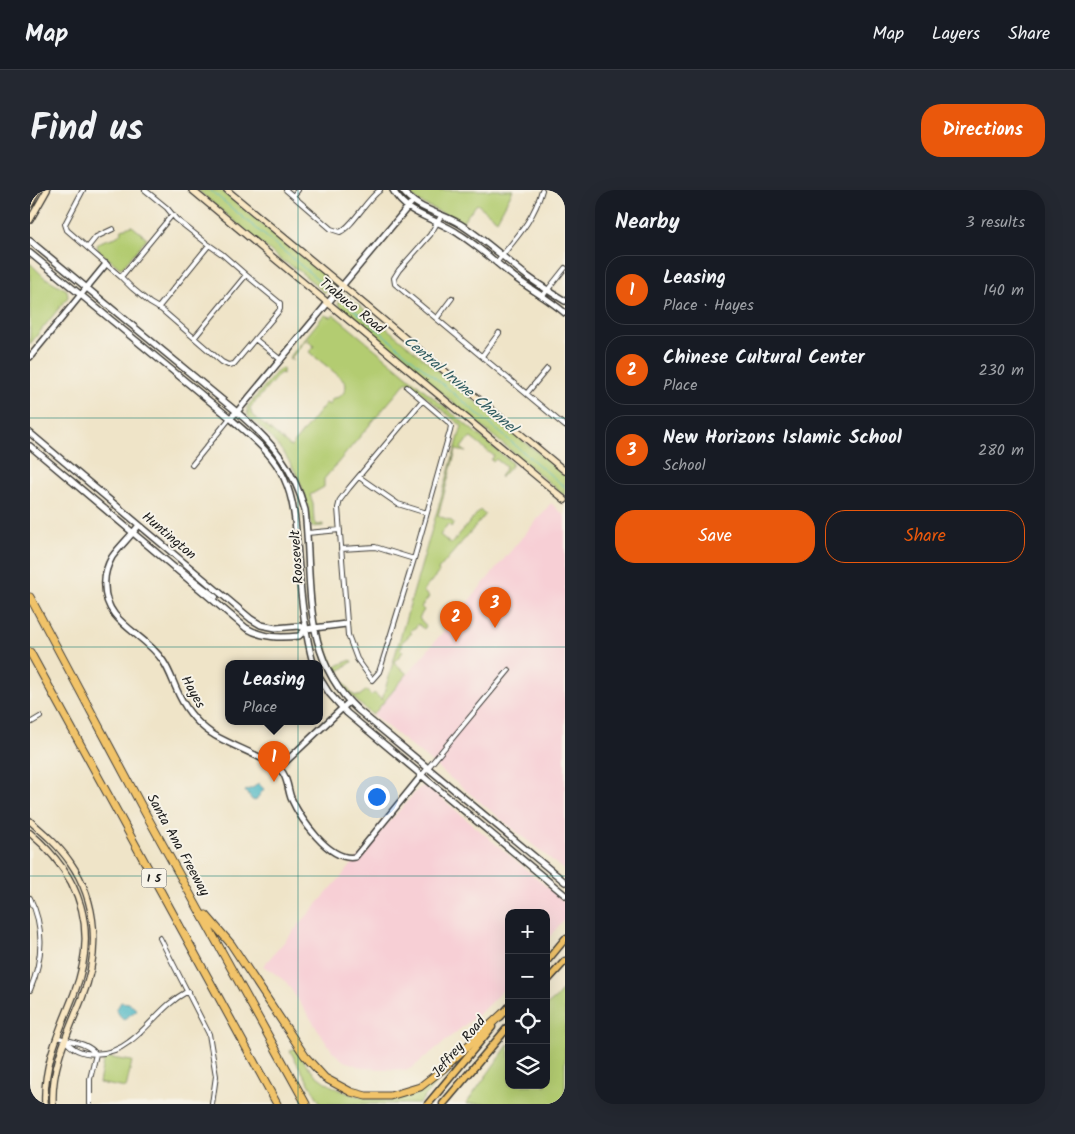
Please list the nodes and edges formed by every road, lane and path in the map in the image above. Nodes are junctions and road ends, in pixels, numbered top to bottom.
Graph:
1 (37, 190) edge
2 (46, 190) edge
3 (83, 190) edge
4 (145, 190) edge
5 (192, 190) edge
6 (228, 190) edge
7 (286, 190) edge
8 (298, 190) edge
9 (380, 190) edge
10 (393, 190) edge
11 (402, 190) edge
12 (542, 190) edge
13 (293, 196) junction
14 (412, 202) junction
15 (30, 204) edge
16 (408, 208) junction
17 (172, 215) junction
18 (441, 216) junction
19 (30, 220) edge
20 (437, 223) junction
21 (113, 229) dead end
22 (30, 241) edge
23 (209, 245) junction
24 (88, 247) junction
25 (30, 253) edge
26 (502, 256) junction
27 (496, 263) junction
28 (106, 264) junction
29 (565, 268) edge
30 (246, 276) junction
31 (121, 277) junction
32 (342, 285) junction
33 (86, 288) junction
34 (547, 289) junction
35 (81, 295) junction
36 (542, 296) junction
37 (452, 298) dead end
38 (565, 301) edge
39 (328, 302) junction
40 (158, 308) junction
41 (565, 312) edge
42 (437, 318) junction
43 (500, 333) dead end
44 (195, 337) junction
45 (255, 339) junction
46 (482, 356) junction
47 (30, 357) edge
48 (280, 360) junction
49 (547, 369) dead end
50 (407, 387) dead end
51 (527, 393) junction
52 (422, 401) junction
53 (237, 412) junction
54 (230, 418) junction
55 (565, 426) edge
56 (30, 433) edge
57 (30, 446) edge
58 (192, 465) dead end
59 (565, 470) edge
60 (360, 477) junction
61 (565, 500) edge
62 (427, 513) junction
63 (139, 525) junction
64 (340, 530) junction
65 (308, 533) junction
66 (133, 534) junction
67 (341, 549) junction
68 (414, 559) junction
69 (30, 597) edge
70 (216, 597) junction
71 (346, 624) junction
72 (314, 628) junction
73 (306, 629) junction
74 (30, 652) edge
75 (312, 660) edge
76 (323, 660) edge
77 (323, 660) edge
78 (509, 670) dead end
79 (323, 683) edge
80 (349, 702) junction
81 (342, 708) junction
82 (40, 717) dead end
83 (30, 723) edge
84 (279, 768) junction
85 (428, 769) junction
86 (422, 775) junction
87 (30, 822) edge
88 (506, 832) junction
89 (30, 833) edge
90 (499, 840) junction
91 (565, 882) edge
92 (565, 895) edge
93 (30, 898) edge
94 (195, 902) junction
95 (160, 938) dead end
96 (565, 939) edge
97 (84, 957) junction
98 (550, 957) edge
99 (93, 960) junction
100 (565, 961) edge
101 (550, 978) edge
102 (30, 990) edge
103 (188, 991) junction
104 (503, 1013) joint
105 (505, 1031) edge
106 (57, 1037) junction
107 (65, 1040) junction
108 (96, 1054) junction
109 (45, 1104) edge
110 (53, 1104) edge
111 (90, 1104) edge
112 (212, 1104) edge
113 (277, 1104) edge
114 (306, 1104) edge
115 (428, 1104) edge
116 (443, 1104) edge

1 - 15 main road
2 - 19 main road
3 - 24 street
4 - 17 street
5 - 39 main road, Trabuco Road
6 - 32 main road, Trabuco Road
7 - 13 street
8 - 13 street
9 - 13 street
10 - 16 street
11 - 14 street
12 - 26 street
14 - 16 street
14 - 18 street
16 - 20 street
16 - 32 street
17 - 23 street
17 - 31 street
18 - 20 street
18 - 26 street
20 - 27 street
20 - 42 street
21 - 24 street
22 - 33 street, Roosevelt
23 - 30 street
23 - 40 street
24 - 28 street
25 - 35 street, Roosevelt
26 - 27 street
26 - 34 street
27 - 36 street
28 - 31 street
28 - 33 street
29 - 34 street
30 - 44 street
30 - 45 street
31 - 40 street
32 - 39 street
32 - 59 main road, Trabuco Road
33 - 35 street
33 - 53 street, Roosevelt
34 - 36 street
34 - 38 street
35 - 47 street
35 - 54 street, Roosevelt
36 - 41 street
37 - 42 street
39 - 48 street
39 - 61 main road, Trabuco Road
40 - 44 street
42 - 46 street
43 - 46 street
44 - 45 street
45 - 48 street
46 - 51 street
48 - 53 street
49 - 51 street
50 - 52 street
51 - 55 street
52 - 60 street
52 - 62 street
53 - 54 street
53 - 65 street, Roosevelt
54 - 58 street
54 - 73 street, Roosevelt
56 - 63 street, Huntington
57 - 66 street, Huntington
60 - 62 street
60 - 64 street
62 - 68 street
63 - 66 street, Hayes
63 - 70 street, Huntington
64 - 65 street
64 - 67 street
65 - 72 street, Roosevelt
66 - 70 street, Huntington
66 - 84 street, Hayes
67 - 68 street
67 - 71 street
68 - 71 street
69 - 94 highway, Santa Ana Freeway / I 5
70 - 73 street, Huntington
70 - 73 street, Huntington
71 - 72 street, Huntington
72 - 73 street, Huntington
72 - 77 street, Roosevelt
73 - 75 street, Roosevelt
74 - 113 highway, I 5
76 - 80 street, Roosevelt
78 - 85 street
79 - 81 street
80 - 81 street
80 - 85 street, Roosevelt
81 - 84 street
81 - 86 street
82 - 83 street
84 - 86 street
85 - 86 street
85 - 88 street, Roosevelt
86 - 90 street
87 - 99 main road
88 - 90 street
88 - 91 street, Roosevelt
89 - 97 main road
90 - 92 street
93 - 102 street
94 - 104 highway
94 - 114 highway, Santa Ana Freeway / I 5
95 - 103 street
96 - 98 main road
97 - 99 main road
97 - 106 main road
99 - 107 main road
100 - 101 main road
103 - 108 street
103 - 112 street
104 - 115 main road, Jeffrey Road
105 - 116 main road, Jeffrey Road
106 - 107 street
106 - 109 main road
107 - 108 street
107 - 110 main road
108 - 111 street

